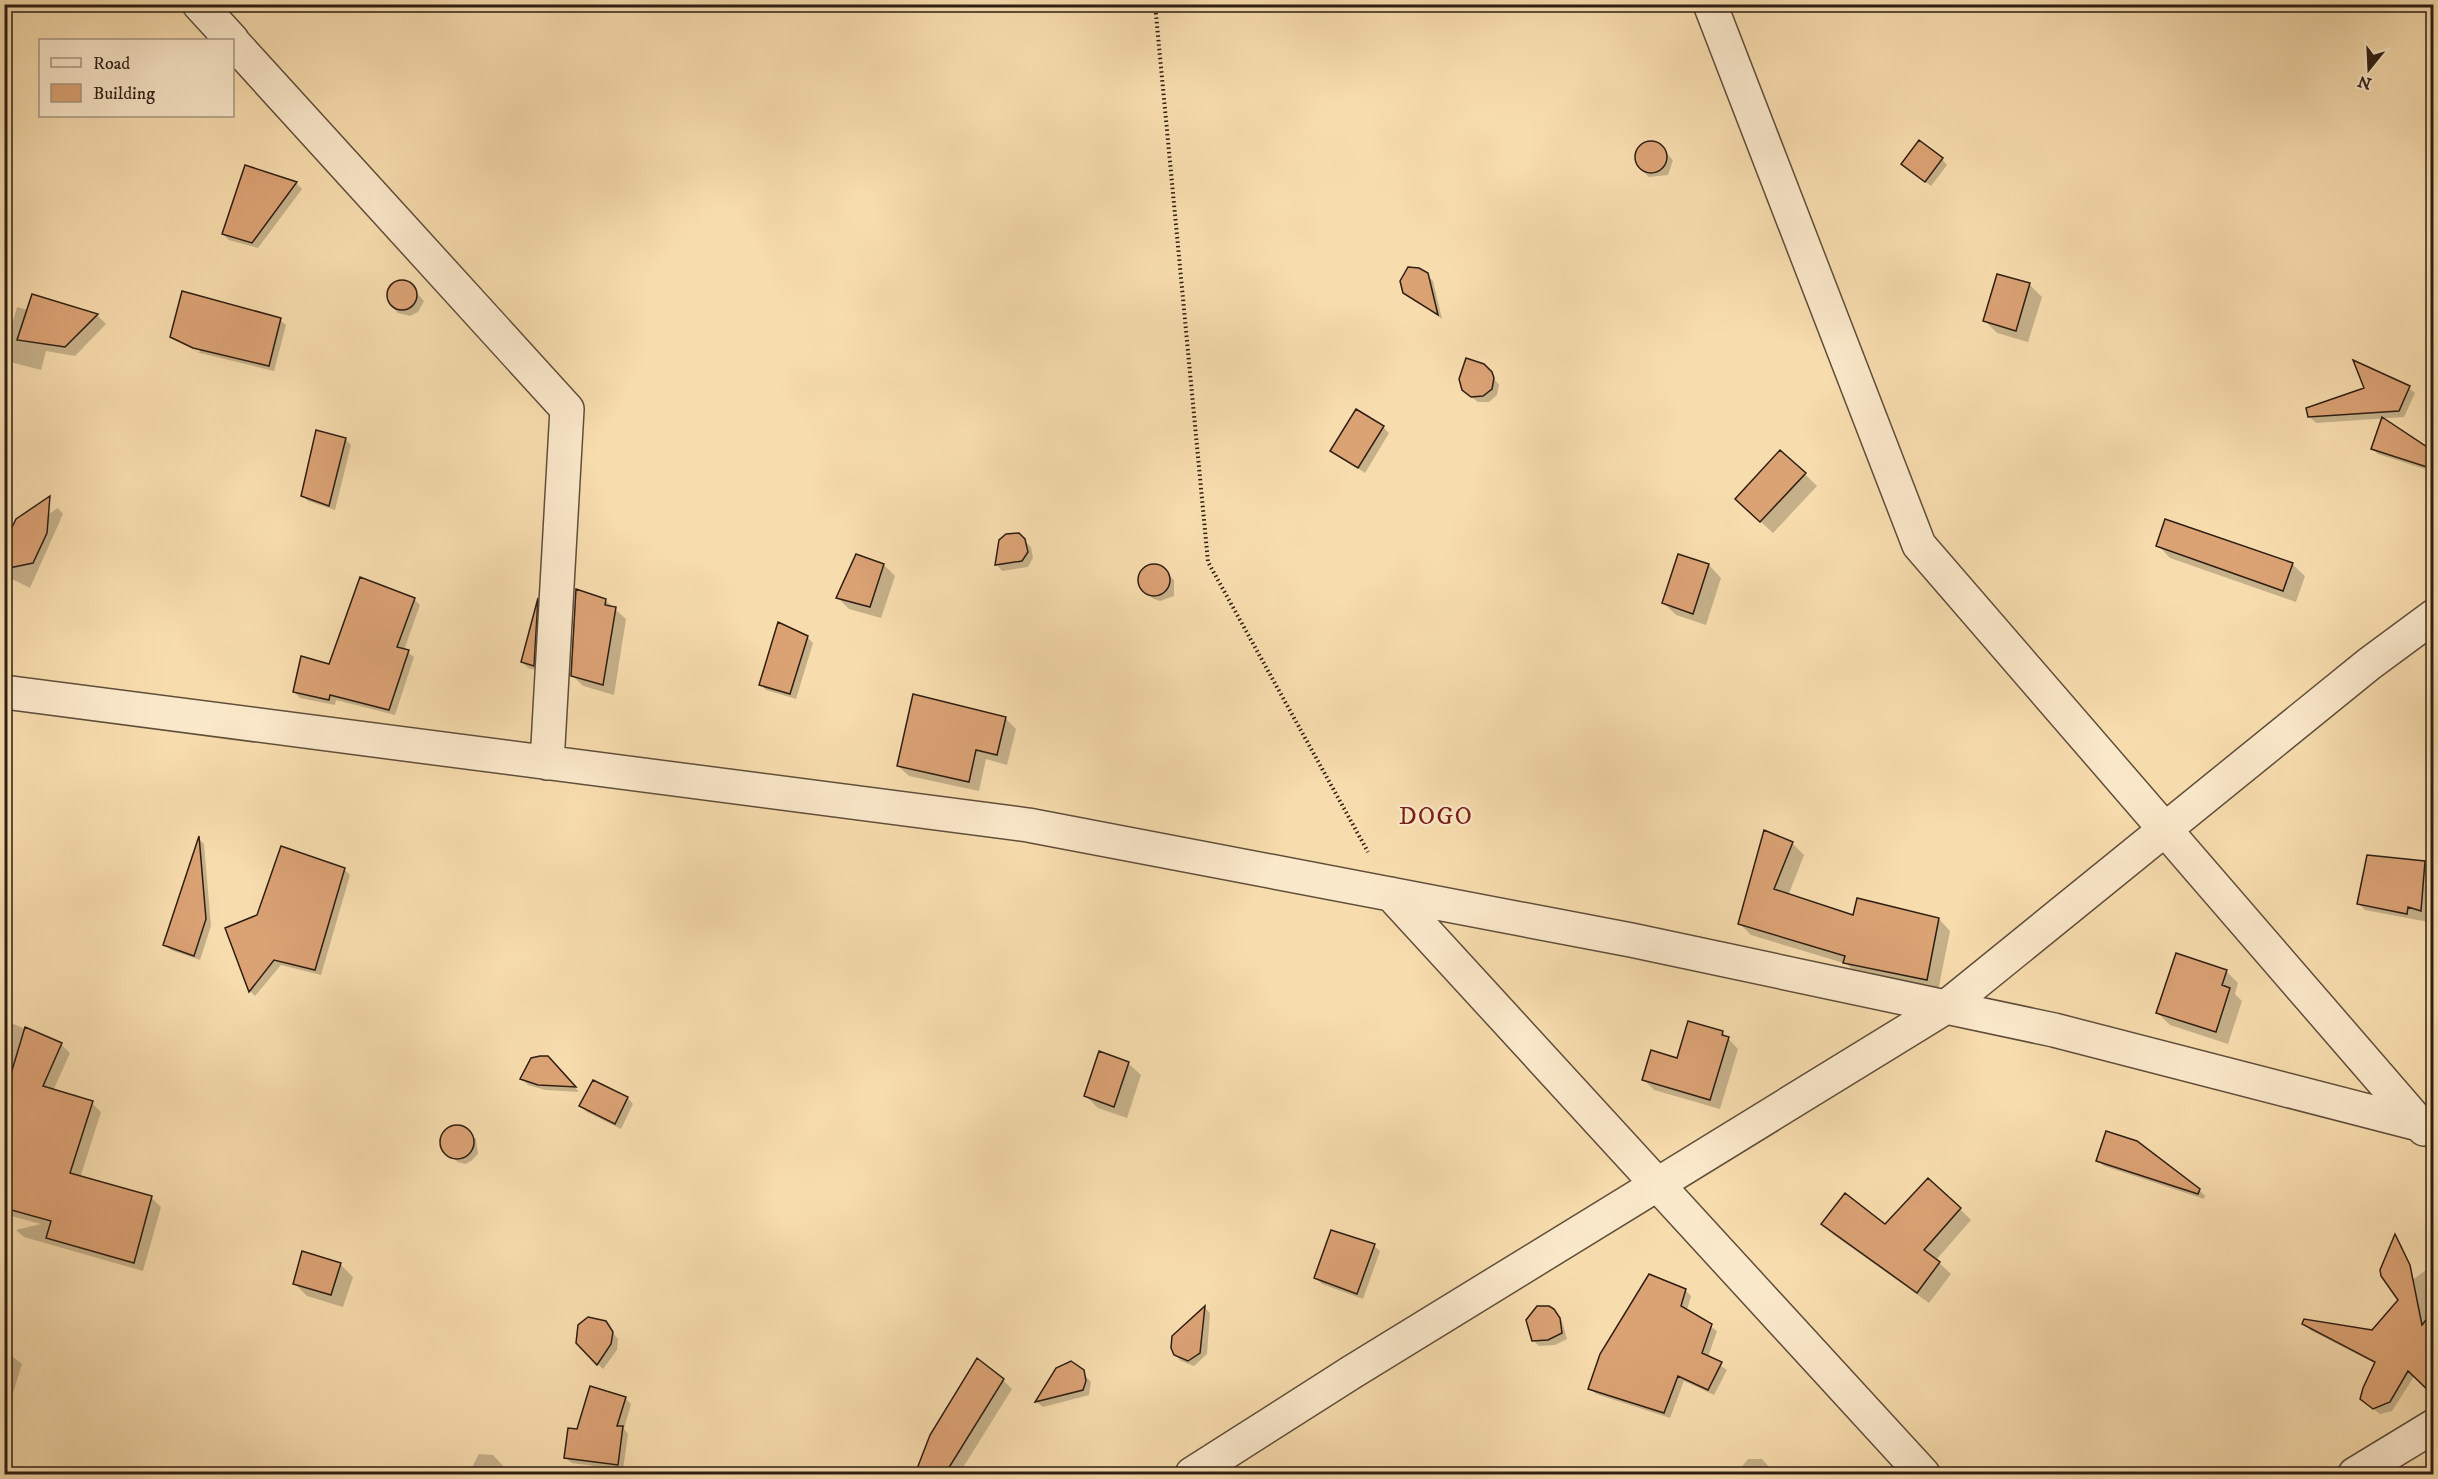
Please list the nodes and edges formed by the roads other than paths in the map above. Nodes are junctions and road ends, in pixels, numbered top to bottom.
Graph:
1 (199, 4) edge
2 (1710, 4) edge
3 (230, 39) edge
4 (234, 43) edge
5 (2433, 616) edge
6 (4, 693) edge
7 (547, 763) junction
8 (2164, 830) junction
9 (1391, 894) junction
10 (1946, 1007) junction
11 (2429, 1131) edge
12 (1657, 1184) junction
13 (2433, 1426) edge
14 (1192, 1474) edge
15 (1923, 1474) edge
16 (2355, 1474) edge

1 - 3 street
2 - 8 street
4 - 7 street
5 - 8 street
6 - 7 street
7 - 9 street
8 - 10 street
8 - 11 street
9 - 10 street
9 - 12 street
10 - 11 street
10 - 12 street
12 - 14 street
12 - 15 street
13 - 16 street

